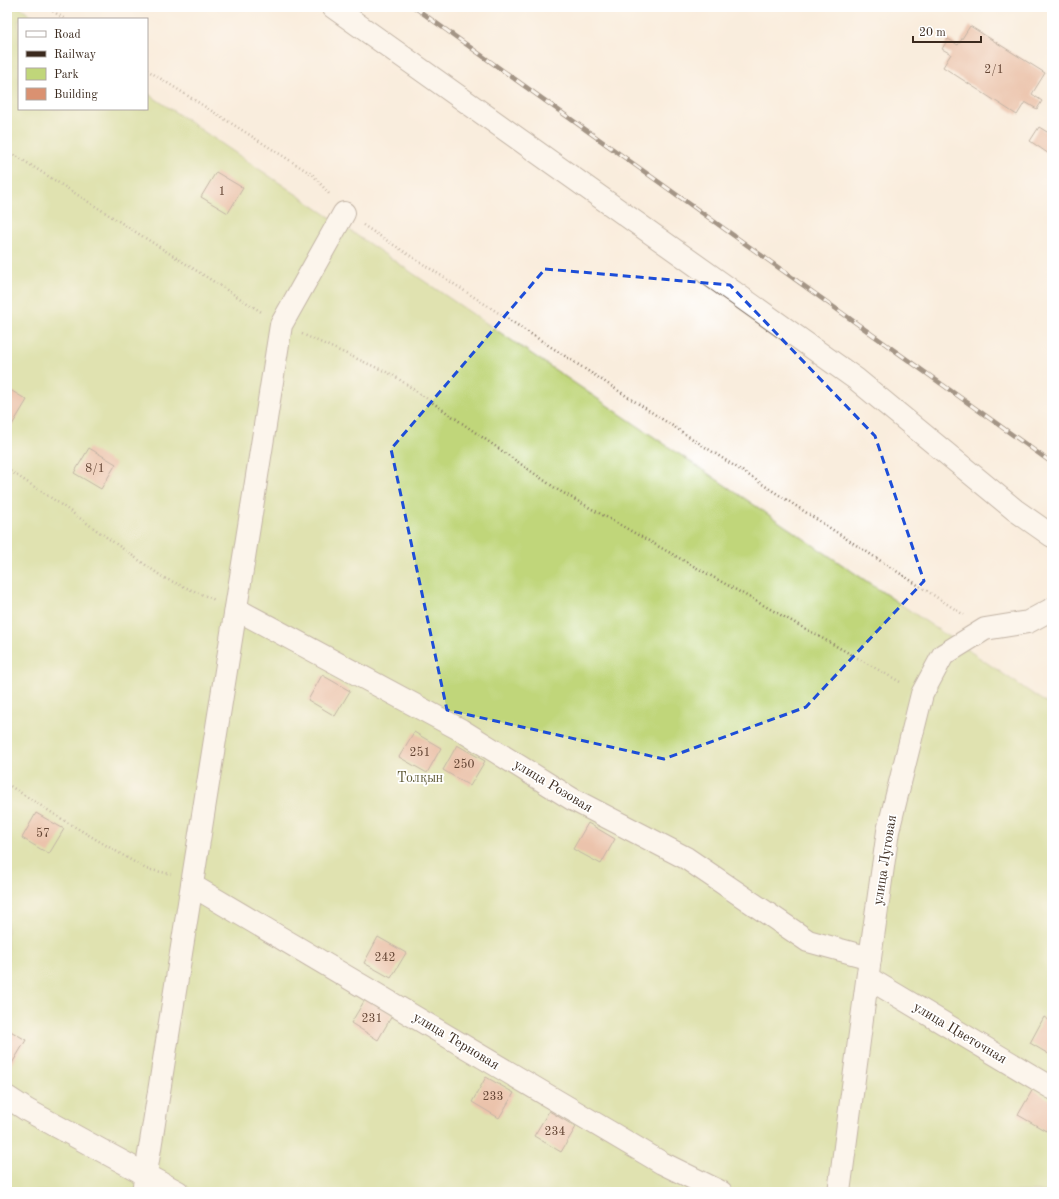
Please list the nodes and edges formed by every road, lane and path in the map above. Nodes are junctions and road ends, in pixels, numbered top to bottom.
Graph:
1 (46, 7) edge
2 (333, 7) edge
3 (63, 18) edge
4 (148, 71) edge
5 (7, 150) edge
6 (344, 214) junction
7 (281, 325) junction
8 (7, 469) edge
9 (1052, 536) edge
10 (236, 609) junction
11 (1052, 610) edge
12 (985, 629) junction
13 (922, 694) junction
14 (7, 784) edge
15 (193, 882) junction
16 (869, 968) junction
17 (1052, 1088) edge
18 (7, 1097) edge
19 (145, 1183) edge
20 (178, 1192) edge
21 (721, 1192) edge
22 (839, 1192) edge

1 - 3 path
2 - 9 street
4 - 6 path
5 - 7 path
6 - 7 street
6 - 12 path
7 - 10 street
7 - 13 path
8 - 10 path
10 - 15 street
10 - 16 street, улица Розовая
11 - 12 street, улица Луговая
12 - 13 street, улица Луговая
13 - 16 street, улица Луговая
14 - 15 path
15 - 19 street
15 - 21 street, улица Терновая
16 - 17 street, улица Цветочная
16 - 22 street, улица Луговая
18 - 19 street
19 - 20 street

